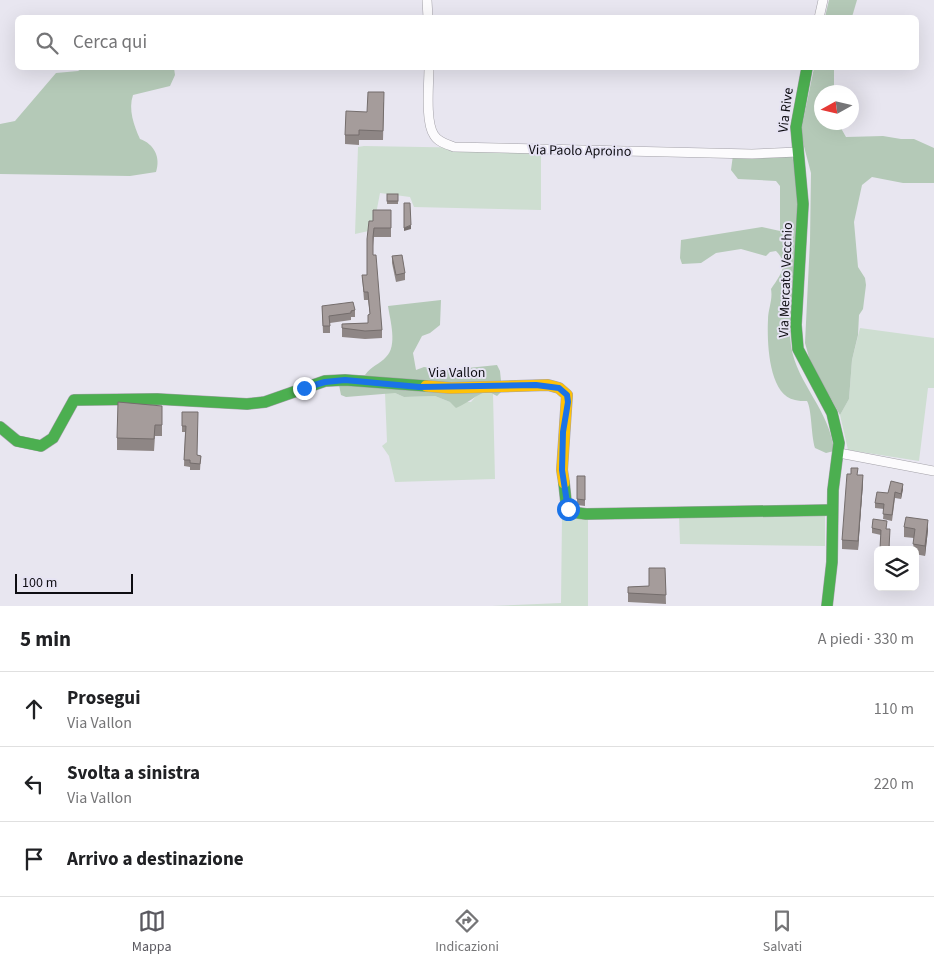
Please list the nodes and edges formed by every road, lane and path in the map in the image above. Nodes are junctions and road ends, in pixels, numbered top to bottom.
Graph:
1 (428, 0) edge
2 (823, 0) edge
3 (428, 15) edge
4 (820, 15) edge
5 (429, 70) edge
6 (807, 70) edge
7 (798, 154) junction
8 (0, 426) edge
9 (839, 453) junction
10 (934, 471) edge
11 (832, 510) junction
12 (827, 606) edge

1 - 3 street
2 - 4 street
5 - 7 street, Via Paolo Aproino
6 - 7 street, Via Rive
7 - 9 street, Via Mercato Vecchio
8 - 11 street, Via Vallon
9 - 10 street
9 - 11 street, Via Mercato Vecchio
11 - 12 street, Via Mercato Vecchio

